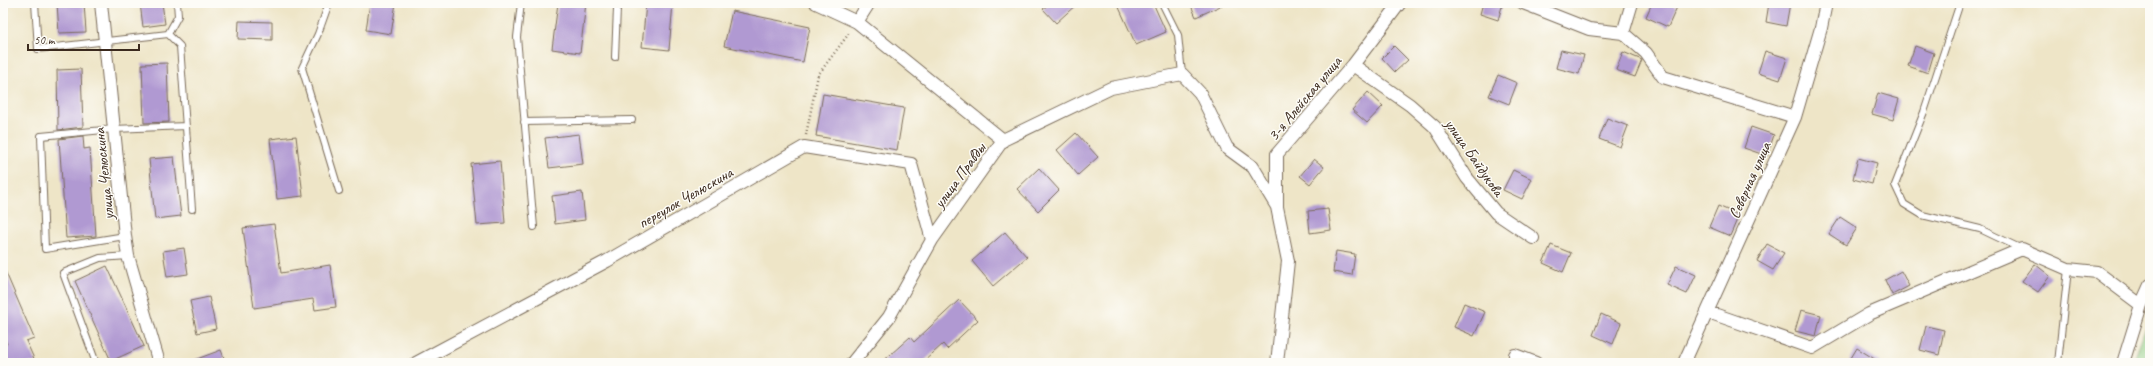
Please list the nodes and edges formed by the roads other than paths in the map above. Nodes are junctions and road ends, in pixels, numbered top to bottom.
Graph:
1 (35, 3) edge
2 (101, 3) edge
3 (177, 3) edge
4 (329, 3) edge
5 (521, 3) edge
6 (616, 3) edge
7 (816, 3) edge
8 (870, 3) edge
9 (1162, 3) edge
10 (1400, 3) edge
11 (1523, 3) edge
12 (1632, 3) edge
13 (1826, 3) edge
14 (1960, 3) edge
15 (857, 22) junction
16 (1623, 33) junction
17 (168, 34) junction
18 (105, 43) junction
19 (615, 57) dead end
20 (1353, 65) junction
21 (1182, 74) junction
22 (1794, 117) junction
23 (632, 120) dead end
24 (524, 122) junction
25 (186, 126) junction
26 (114, 129) junction
27 (1003, 140) junction
28 (339, 191) dead end
29 (1277, 207) junction
30 (192, 209) dead end
31 (534, 227) dead end
32 (125, 236) junction
33 (1533, 238) dead end
34 (932, 240) junction
35 (2022, 249) junction
36 (128, 256) junction
37 (2068, 269) junction
38 (2150, 285) edge
39 (2141, 305) junction
40 (1708, 312) junction
41 (1515, 355) dead end
42 (96, 363) edge
43 (159, 363) edge
44 (416, 363) edge
45 (852, 363) edge
46 (1277, 363) edge
47 (1536, 363) edge
48 (1684, 363) edge
49 (2058, 363) edge
50 (2123, 363) edge

1 - 18 lane
2 - 18 street, улица Челюскина
3 - 17 lane
4 - 28 lane
5 - 24 lane
6 - 19 lane
7 - 15 street, улица Правды
8 - 15 street
9 - 21 lane
10 - 20 street, 3-я Алейская улица
11 - 16 street
12 - 16 street
13 - 22 street, Северная улица
14 - 35 lane
15 - 27 street, улица Правды
16 - 22 street
17 - 18 lane
17 - 25 lane
18 - 26 street, улица Челюскина
20 - 29 street, 3-я Алейская улица
20 - 33 street, улица Байдукова
21 - 27 street
21 - 29 street
22 - 40 street, Северная улица
23 - 24 lane
24 - 31 lane
25 - 26 lane
25 - 30 lane
26 - 32 street, улица Челюскина
26 - 32 lane
27 - 34 street, улица Правды
29 - 46 street
32 - 36 street, улица Челюскина
34 - 44 street, переулок Челюскина
34 - 45 street, улица Правды
35 - 37 street
35 - 40 street
36 - 42 lane
36 - 43 street, улица Челюскина
37 - 39 street
37 - 49 lane
38 - 39 street
39 - 50 street
40 - 48 street, Северная улица
41 - 47 street

